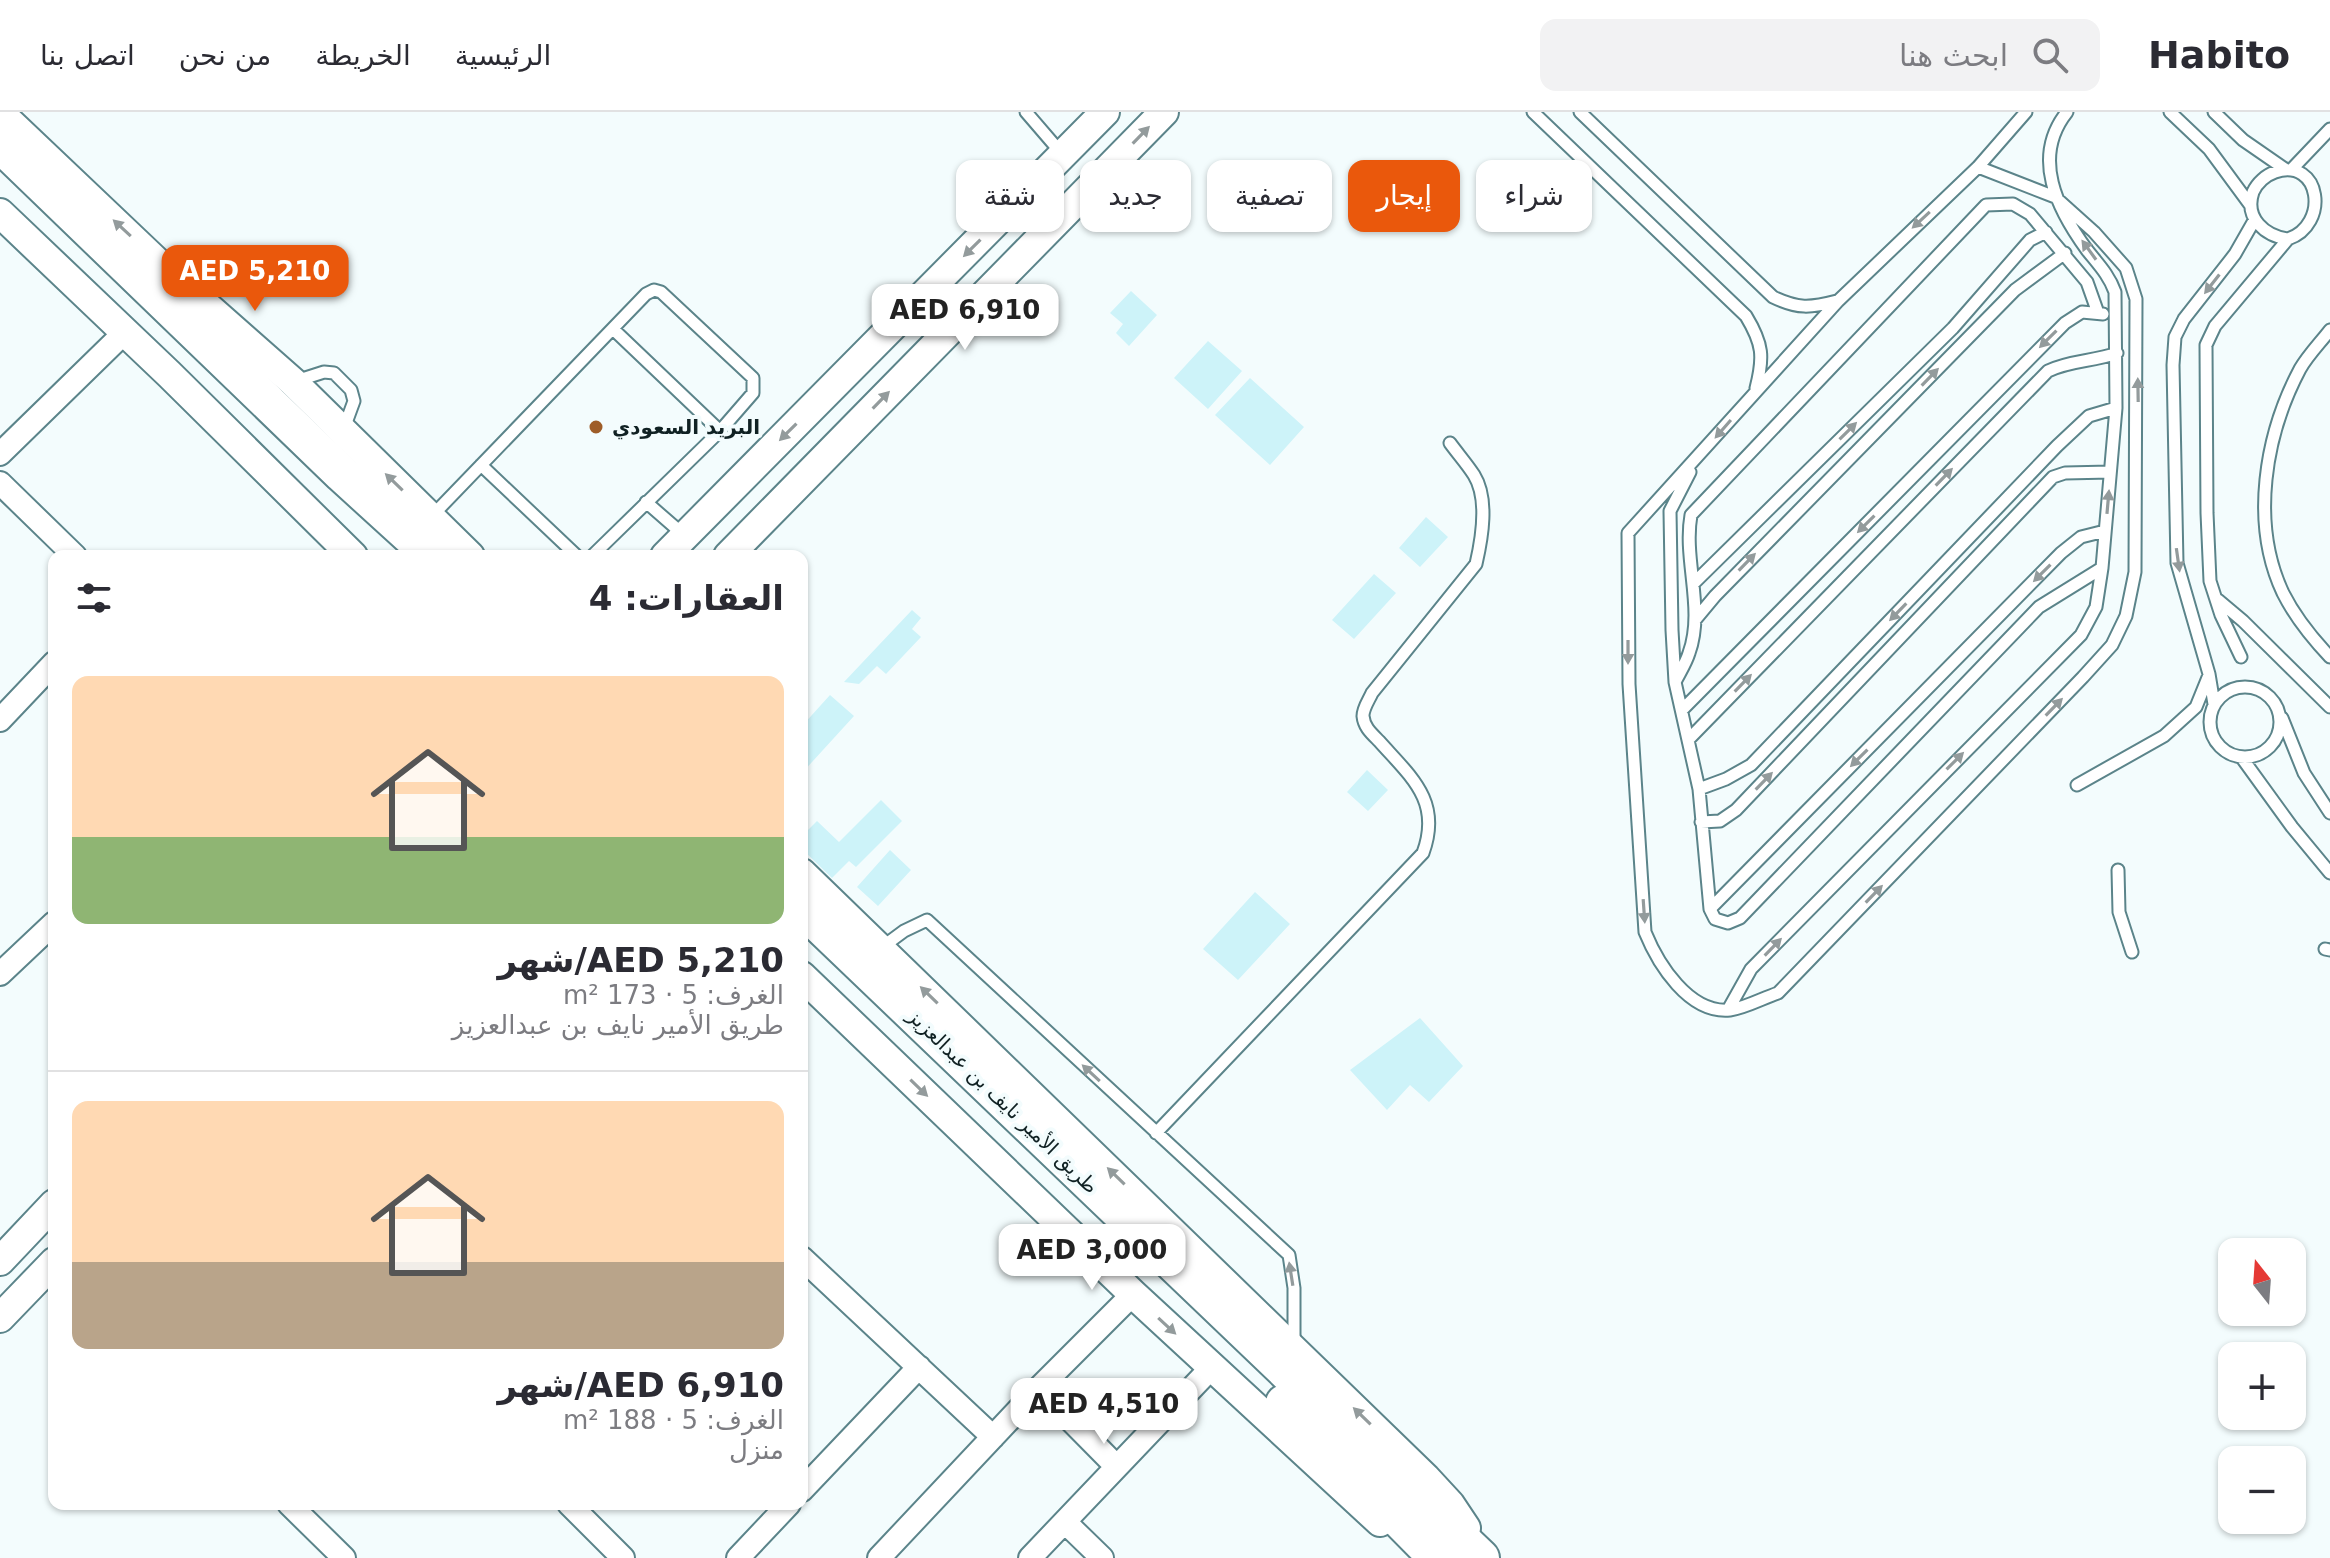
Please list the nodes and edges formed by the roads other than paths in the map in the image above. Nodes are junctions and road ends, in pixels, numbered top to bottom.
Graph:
1 (1026, 112) edge
2 (1105, 112) edge
3 (1164, 112) edge
4 (1533, 112) edge
5 (1580, 112) edge
6 (2026, 112) edge
7 (2170, 112) edge
8 (2214, 112) edge
9 (0, 113) edge
10 (2065, 113) edge
11 (2330, 129) edge
12 (0, 144) edge
13 (1063, 155) junction
14 (1978, 167) junction
15 (2288, 170) junction
16 (0, 172) edge
17 (2055, 197) junction
18 (2326, 198) edge
19 (2251, 206) junction
20 (0, 213) edge
21 (2255, 219) junction
22 (2046, 232) junction
23 (2288, 239) junction
24 (2065, 253) junction
25 (1838, 301) junction
26 (2098, 313) junction
27 (2116, 317) junction
28 (613, 329) junction
29 (2330, 330) edge
30 (125, 332) junction
31 (2117, 353) junction
32 (1755, 392) junction
33 (2116, 408) junction
34 (720, 431) junction
35 (1450, 443) dead end
36 (0, 454) edge
37 (1698, 457) junction
38 (481, 465) junction
39 (2110, 472) junction
40 (0, 483) edge
41 (646, 502) junction
42 (431, 518) junction
43 (2105, 531) junction
44 (685, 536) junction
45 (69, 550) edge
46 (347, 550) edge
47 (394, 550) edge
48 (451, 550) edge
49 (454, 550) edge
50 (571, 550) edge
51 (598, 550) edge
52 (671, 550) edge
53 (734, 550) edge
54 (2102, 568) junction
55 (1693, 584) junction
56 (2215, 597) junction
57 (1695, 620) junction
58 (2241, 657) dead end
59 (2330, 657) edge
60 (48, 669) edge
61 (2209, 674) junction
62 (1675, 682) junction
63 (2214, 704) junction
64 (2330, 707) edge
65 (1682, 710) junction
66 (2281, 715) junction
67 (0, 720) edge
68 (1689, 739) junction
69 (2242, 758) junction
70 (2077, 785) dead end
71 (1699, 789) junction
72 (2330, 813) edge
73 (1701, 822) junction
74 (2118, 870) dead end
75 (2330, 873) edge
76 (808, 879) edge
77 (1710, 909) junction
78 (808, 914) edge
79 (48, 929) edge
80 (808, 945) edge
81 (881, 948) junction
82 (2132, 952) dead end
83 (0, 974) edge
84 (808, 982) edge
85 (1728, 1010) junction
86 (1156, 1133) junction
87 (48, 1210) edge
88 (0, 1261) edge
89 (808, 1264) edge
90 (48, 1269) edge
91 (1133, 1294) junction
92 (0, 1318) edge
93 (919, 1367) junction
94 (1212, 1367) junction
95 (1285, 1372) junction
96 (1039, 1388) junction
97 (993, 1437) junction
98 (1116, 1466) junction
99 (808, 1484) edge
100 (295, 1510) edge
101 (575, 1510) edge
102 (783, 1510) edge
103 (1065, 1522) junction
104 (344, 1558) edge
105 (623, 1558) edge
106 (738, 1558) edge
107 (879, 1558) edge
108 (1030, 1558) edge
109 (1102, 1558) edge
110 (1425, 1558) edge
111 (1437, 1558) edge
112 (1484, 1558) edge

1 - 13 lane
2 - 13 street
53 -> 3 street
4 - 32 lane
5 - 25 lane
6 - 14 lane
7 - 19 lane
8 - 15 lane
42 -> 9 street
10 - 17 lane
11 - 15 lane
12 - 48 main road
13 -> 44 street
14 - 17 lane
14 -> 25 lane
15 - 18 lane
15 - 19 lane
16 - 47 main road
27 -> 17 lane
85 -> 17 lane
18 - 23 lane
19 - 21 lane
20 - 30 street
21 - 23 lane
21 -> 61 lane
22 - 24 lane
55 -> 22 lane
22 - 55 lane
23 - 56 lane
24 - 26 lane
57 -> 24 lane
25 - 32 lane
26 - 27 lane
26 -> 65 lane
27 - 31 lane
28 - 34 lane
28 - 34 lane
28 - 38 lane
29 - 59 lane
30 - 36 street
30 - 46 street
31 - 33 lane
68 -> 31 lane
32 -> 37 lane
33 - 39 lane
33 -> 71 lane
34 - 41 lane
35 - 86 lane
37 - 62 lane
37 -> 85 lane
38 - 42 lane
38 - 50 lane
43 -> 39 lane
73 -> 39 lane
40 - 45 street
41 - 44 lane
41 - 51 lane
42 - 49 street
43 - 54 lane
43 -> 77 lane
44 - 52 street
54 - 77 lane
85 -> 54 lane
55 - 57 lane
56 - 58 lane
56 - 64 lane
57 - 62 lane
60 - 67 street
61 - 63 lane
61 - 70 lane
62 - 65 lane
63 - 66 lane
63 - 69 lane
65 - 68 lane
66 - 69 lane
66 - 72 lane
68 - 71 lane
69 - 75 lane
71 - 73 lane
73 - 77 lane
74 - 82 lane
76 - 81 street
78 - 95 main road, طريق الأمير نايف بن عبدالعزيز
79 - 83 street
80 - 95 main road, طريق الأمير نايف بن عبدالعزيز
86 -> 81 lane
95 -> 81 street
84 -> 91 street
95 -> 86 lane
87 - 88 street
89 - 93 street
90 - 92 street
91 -> 94 street
91 - 96 street
93 - 97 street
93 - 99 street
94 - 98 street
94 - 110 street
95 - 111 main road, طريق الأمير نايف بن عبدالعزيز
112 -> 95 main road, طريق الأمير نايف بن عبدالعزيز
96 - 97 street
96 - 98 street
97 - 107 street
98 - 103 street
100 - 104 street
101 - 105 street
102 - 106 street
103 - 108 street
103 - 109 street

